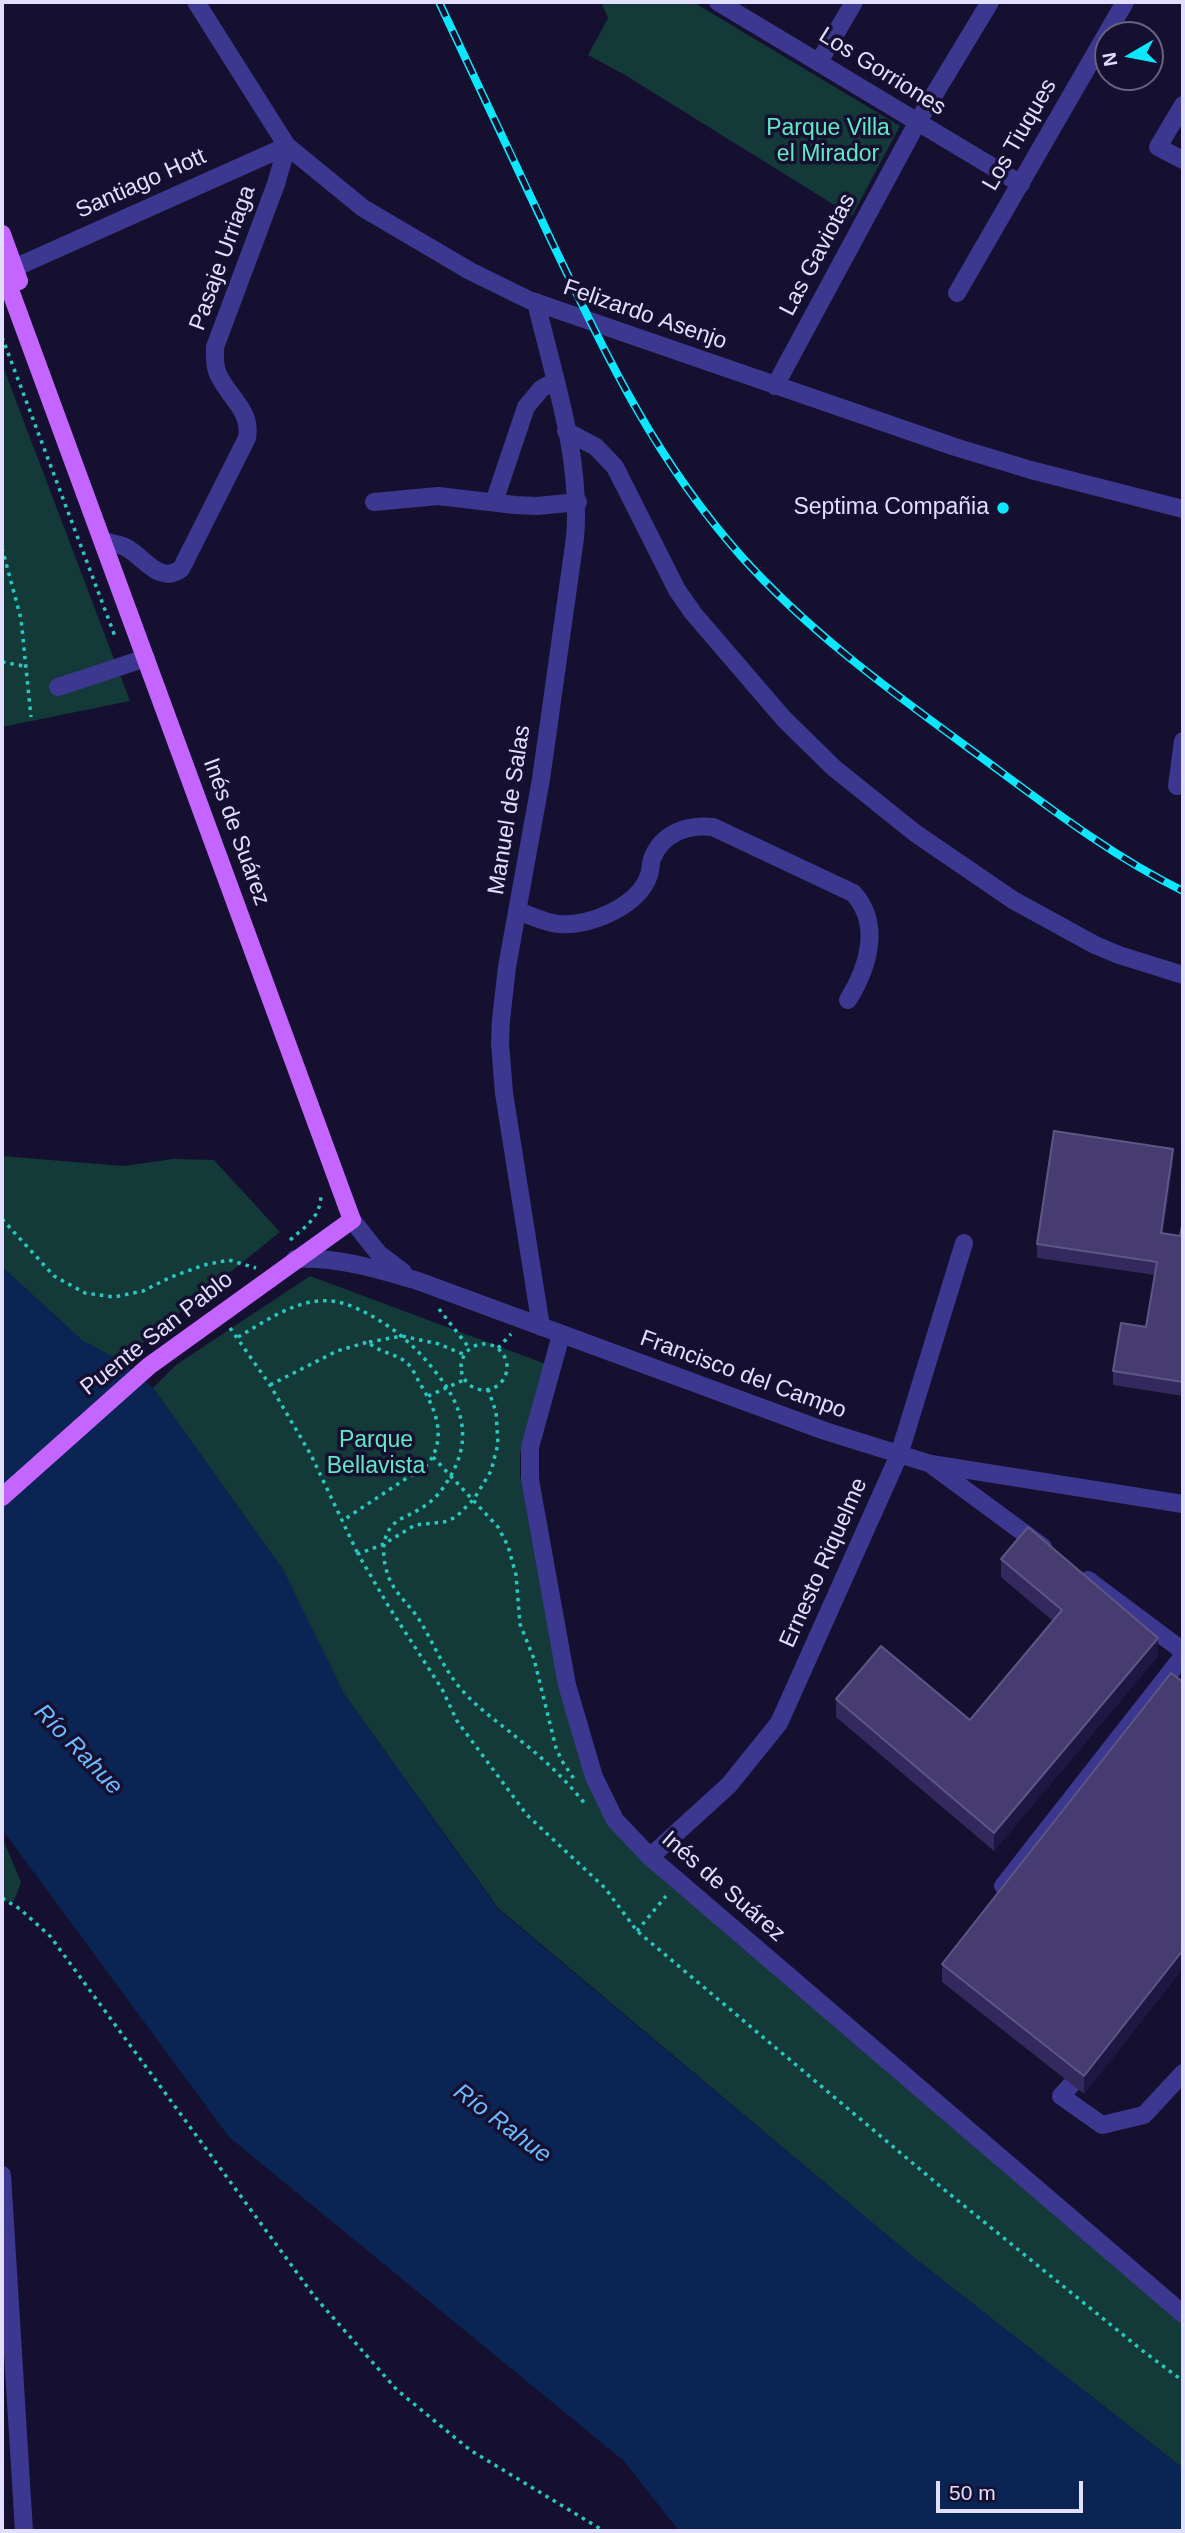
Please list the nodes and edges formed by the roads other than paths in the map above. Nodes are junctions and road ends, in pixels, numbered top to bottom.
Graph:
1 (196, 2) edge
2 (721, 2) edge
3 (854, 2) edge
4 (990, 2) edge
5 (1125, 2) edge
6 (819, 62) junction
7 (1183, 105) edge
8 (917, 123) junction
9 (287, 146) junction
10 (1183, 160) edge
11 (1021, 184) junction
12 (2, 234) edge
13 (6, 267) edge
14 (957, 292) dead end
15 (536, 302) junction
16 (555, 381) junction
17 (775, 386) junction
18 (566, 431) junction
19 (374, 502) dead end
20 (494, 502) junction
21 (578, 502) junction
22 (1183, 509) edge
23 (103, 541) junction
24 (146, 658) junction
25 (58, 687) dead end
26 (1183, 741) edge
27 (1177, 786) dead end
28 (518, 911) junction
29 (1183, 975) edge
30 (848, 1000) dead end
31 (352, 1220) junction
32 (964, 1243) dead end
33 (290, 1252) junction
34 (418, 1281) junction
35 (541, 1327) junction
36 (561, 1335) junction
37 (900, 1455) junction
38 (931, 1464) junction
39 (2, 1497) edge
40 (1183, 1504) edge
41 (1183, 1654) edge
42 (650, 1857) junction
43 (1003, 1886) edge
44 (1183, 2073) edge
45 (1070, 2085) edge
46 (2, 2175) edge
47 (6, 2306) edge
48 (1183, 2314) edge
49 (24, 2531) edge

1 - 9 street, Felizardo Asenjo
2 - 6 street, Los Gorriones
3 - 6 street
4 - 8 street, Las Gaviotas
5 - 11 street, Los Tiuques
6 - 8 street, Los Gorriones
7 - 10 street
8 - 11 street, Los Gorriones
8 - 17 street, Las Gaviotas
9 - 13 street, Santiago Hott
9 - 15 street, Felizardo Asenjo
9 - 23 street, Pasaje Urriaga
11 - 14 street, Los Tiuques
12 - 13 main road, Inés de Suárez
13 - 23 main road, Inés de Suárez
15 - 16 street, Manuel de Salas
15 - 17 street, Felizardo Asenjo
16 - 18 street, Manuel de Salas
16 - 20 street
17 - 22 street, Felizardo Asenjo
18 - 21 street, Manuel de Salas
18 - 29 street
19 - 20 street
20 - 21 street
21 - 28 street, Manuel de Salas
23 - 24 main road, Inés de Suárez
24 - 25 street
24 - 31 main road, Inés de Suárez
26 - 27 street
28 - 30 street
28 - 35 street, Manuel de Salas
31 - 33 main road, Puente San Pablo
31 - 34 street, Inés de Suárez
32 - 37 street, Ernesto Riquelme
33 - 34 street, Francisco del Campo
33 - 39 main road, Puente San Pablo
34 - 35 street, Francisco del Campo
35 - 36 street, Francisco del Campo
36 - 37 street, Francisco del Campo
36 - 42 street, Inés de Suárez
37 - 38 street, Francisco del Campo
37 - 42 street, Ernesto Riquelme
38 - 40 street, Francisco del Campo
38 - 41 street
41 - 43 street
42 - 48 street, Inés de Suárez
44 - 45 street
46 - 47 street
47 - 49 street

